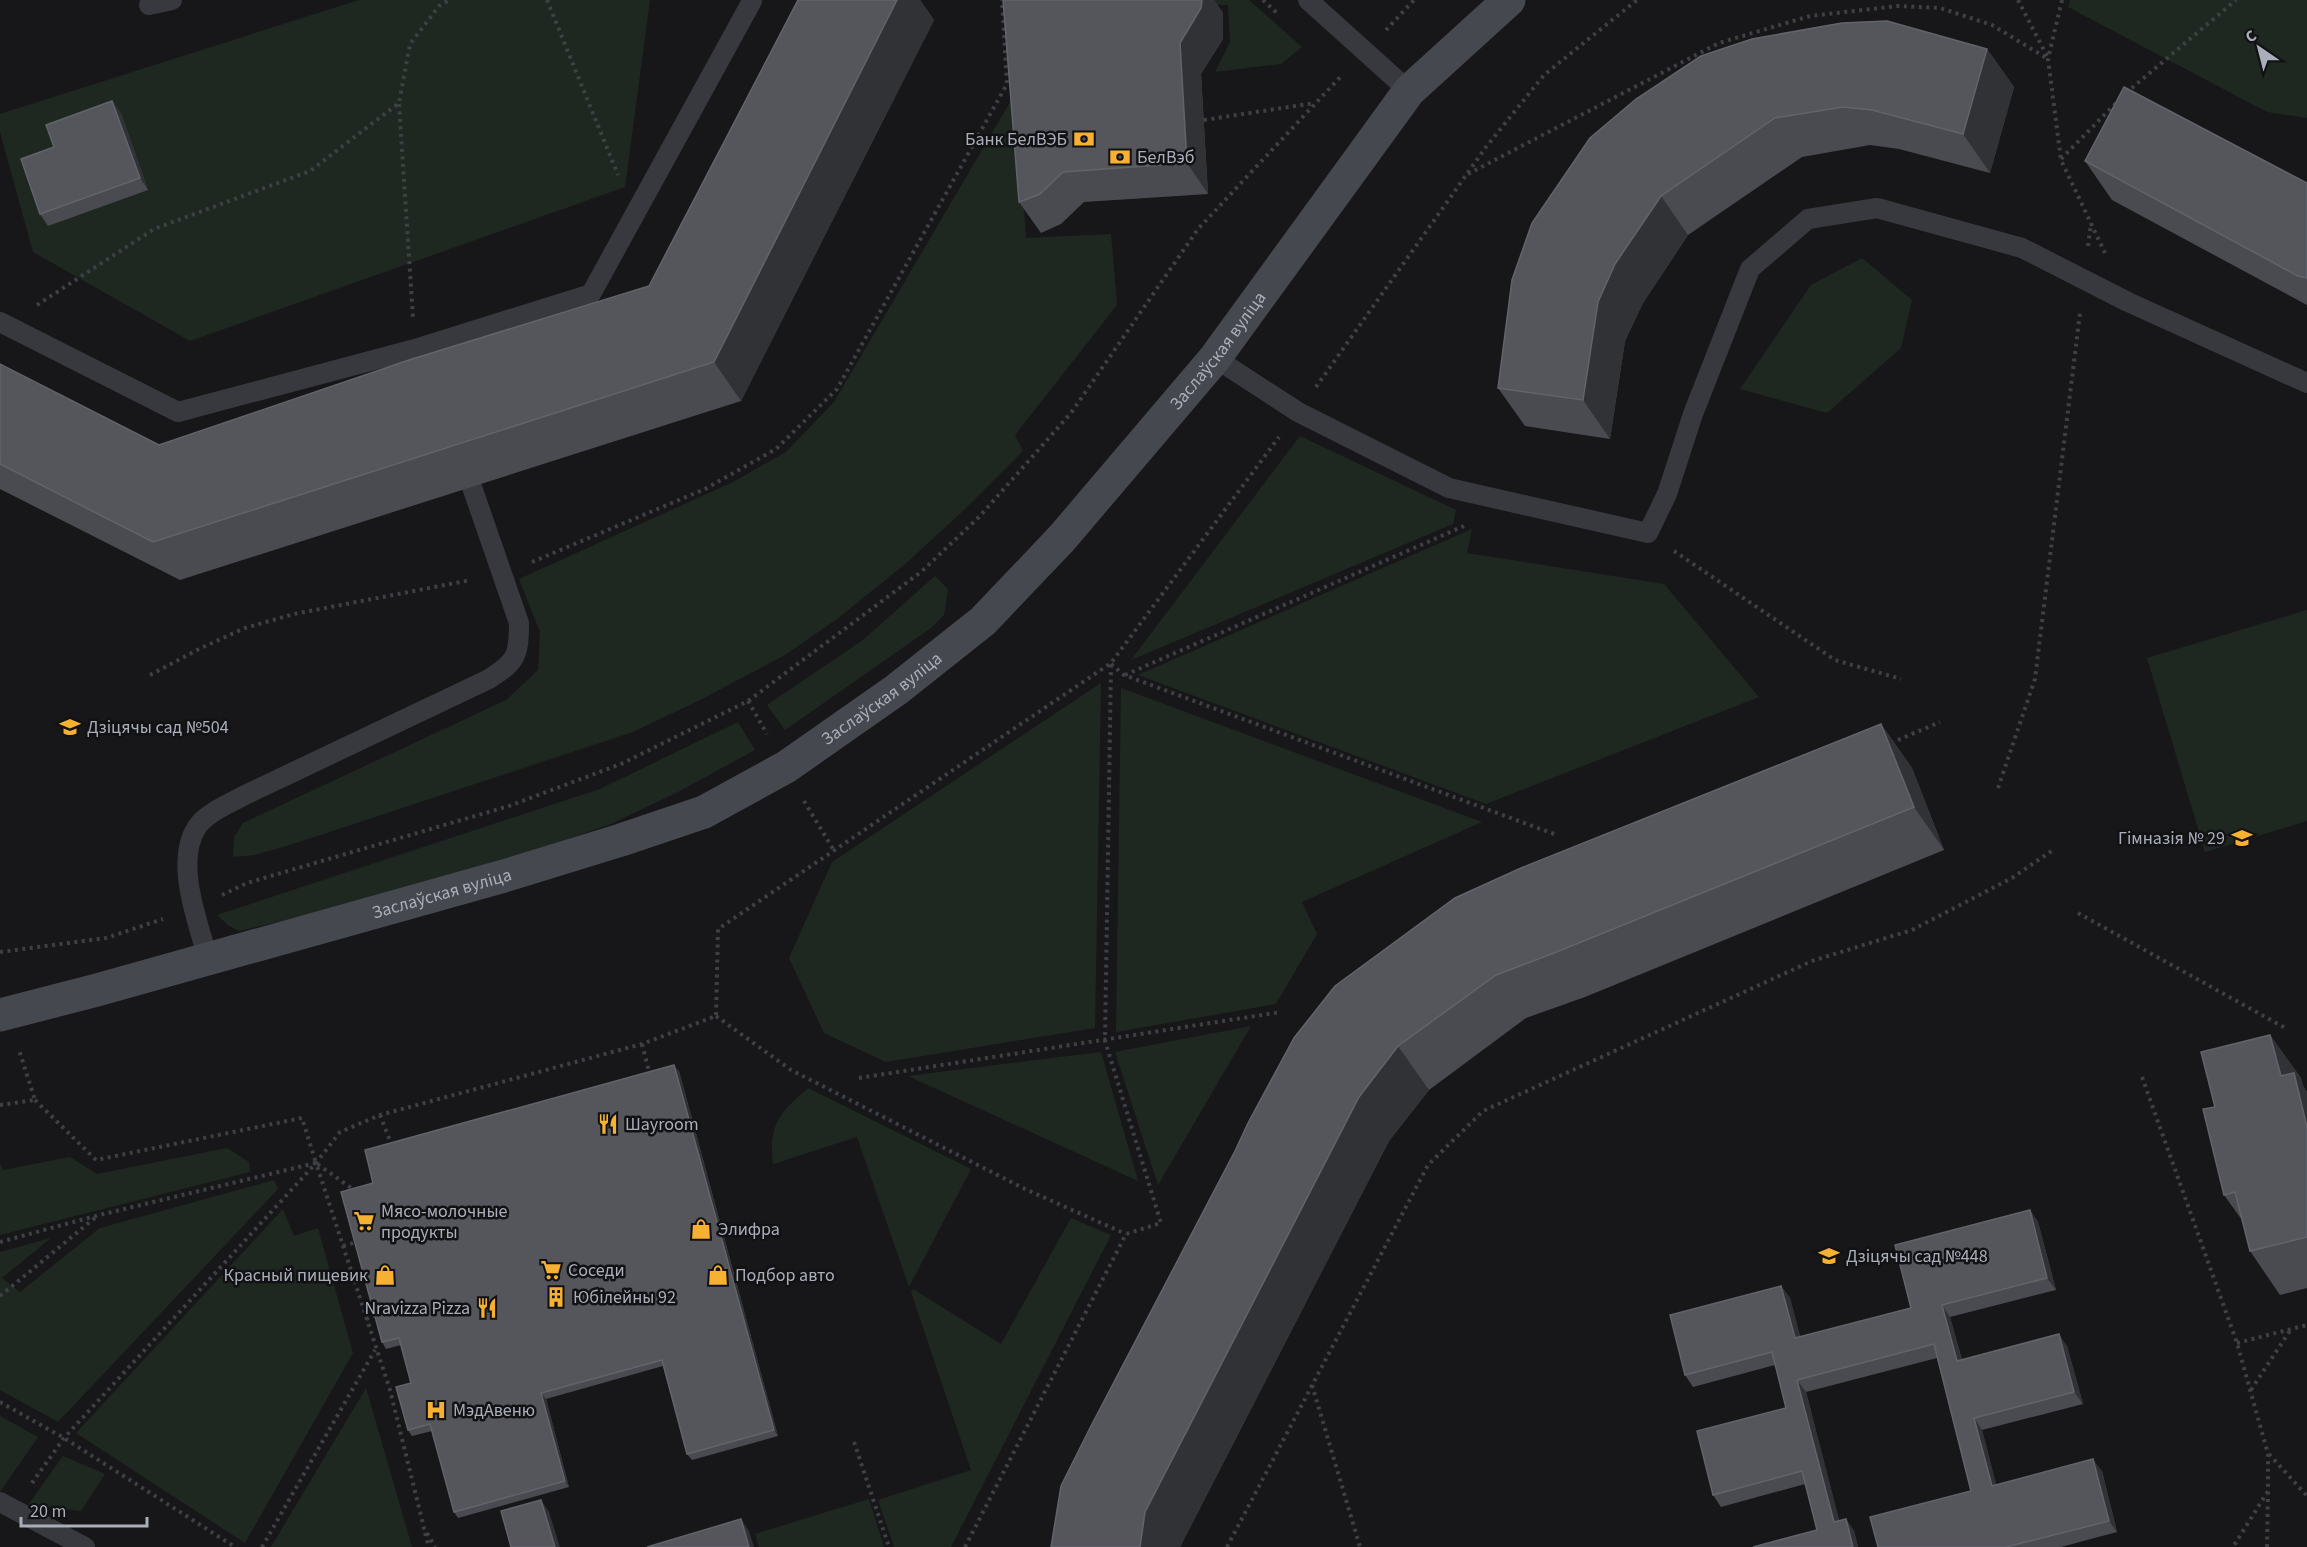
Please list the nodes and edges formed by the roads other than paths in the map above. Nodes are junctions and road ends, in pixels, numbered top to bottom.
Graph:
1 (172, 0) edge
2 (1308, 0) edge
3 (1509, 0) edge
4 (752, 1) edge
5 (148, 5) dead end
6 (1409, 91) junction
7 (3, 324) edge
8 (415, 349) junction
9 (1215, 358) junction
10 (424, 369) edge
11 (2307, 383) edge
12 (472, 487) edge
13 (207, 959) junction
14 (4, 1014) edge
15 (7, 1506) edge
16 (85, 1547) edge

1 - 5 lane
2 - 6 lane
3 - 6 main road, Заслаўская вуліца
4 - 8 lane
6 - 9 main road, Заслаўская вуліца
7 - 8 lane
8 - 10 lane
9 - 11 lane
9 - 13 main road, Заслаўская вуліца
12 - 13 lane
13 - 14 main road, Заслаўская вуліца
15 - 16 lane

